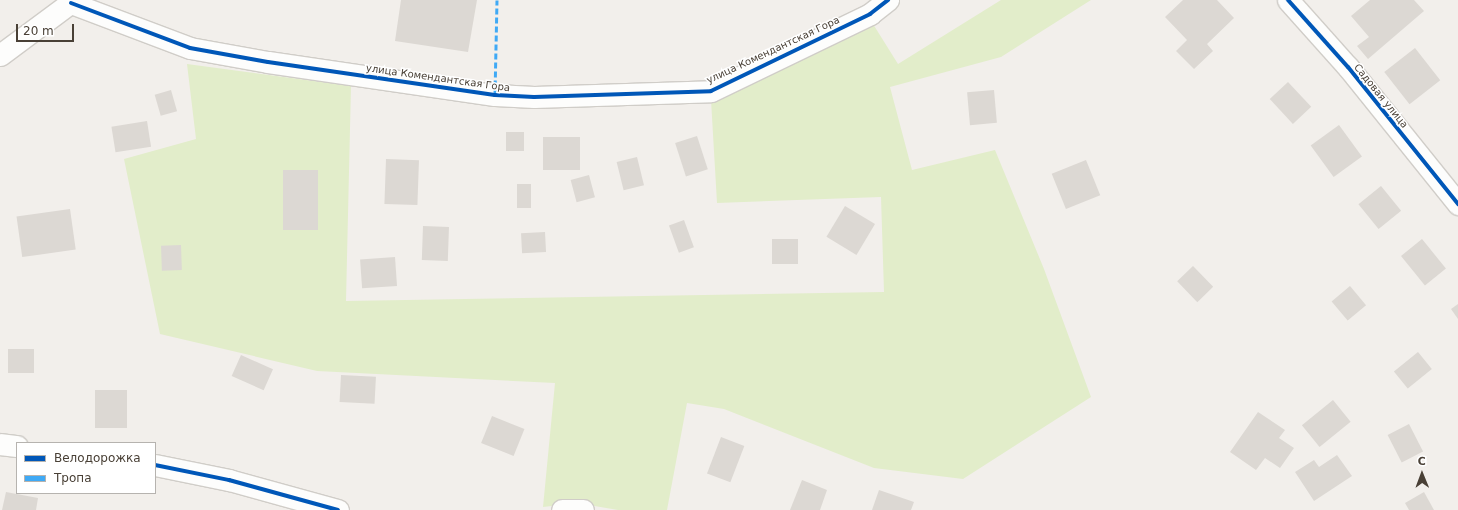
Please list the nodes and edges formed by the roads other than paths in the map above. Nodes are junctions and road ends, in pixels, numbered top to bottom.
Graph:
1 (888, 0) edge
2 (1288, 0) edge
3 (72, 2) edge
4 (0, 55) edge
5 (1458, 204) edge
6 (0, 444) edge
7 (16, 446) edge
8 (156, 465) edge
9 (338, 510) edge
10 (562, 510) edge
11 (583, 510) edge

1 - 3 street, улица Комендантская Гора
2 - 5 street, Садовая улица
3 - 4 street
6 - 7 street
8 - 9 street
10 - 11 street

